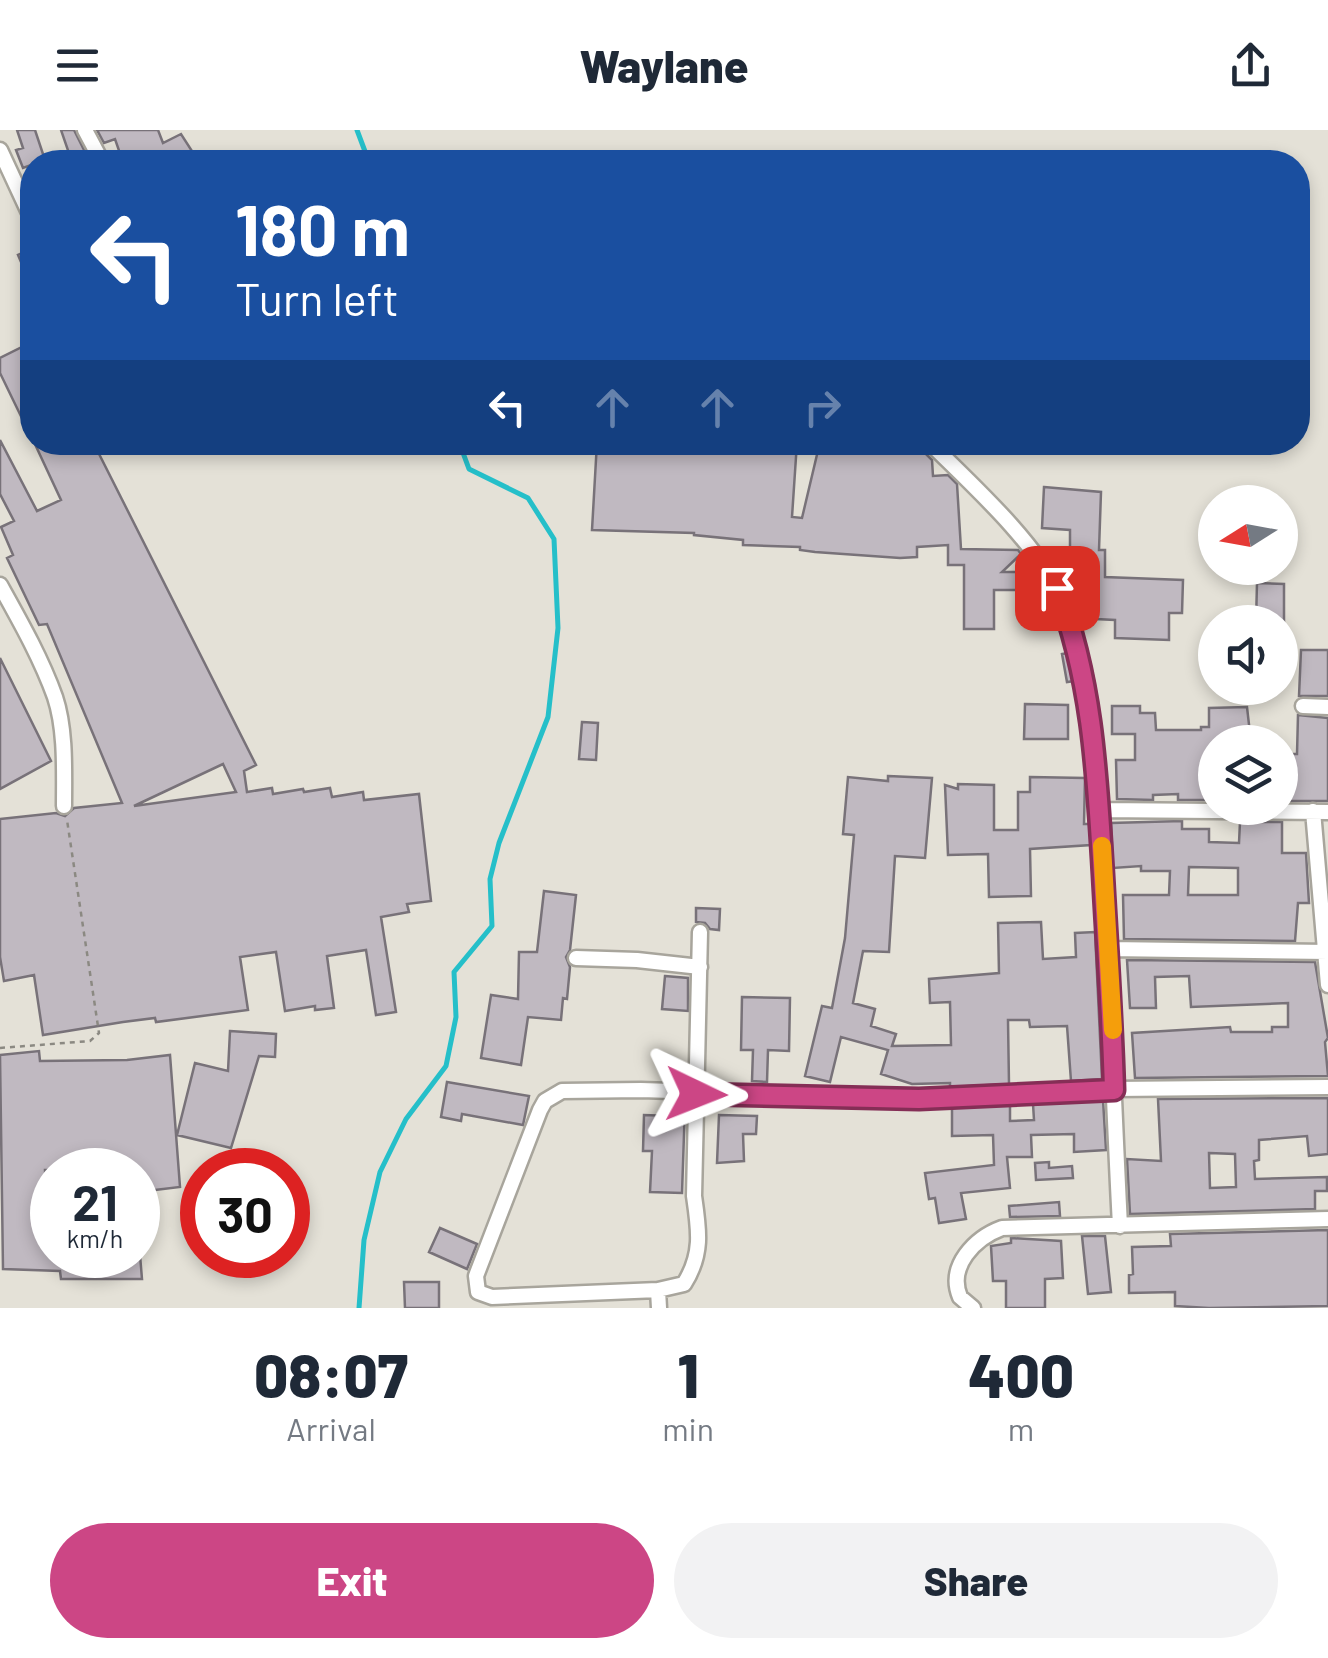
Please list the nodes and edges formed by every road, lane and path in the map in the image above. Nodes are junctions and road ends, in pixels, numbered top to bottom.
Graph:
1 (0, 150) edge
2 (20, 193) edge
3 (940, 455) edge
4 (0, 584) edge
5 (1304, 706) dead end
6 (1328, 707) edge
7 (64, 806) joint
8 (1100, 810) junction
9 (1321, 812) edge
10 (700, 932) dead end
11 (1109, 949) junction
12 (1327, 952) edge
13 (576, 958) dead end
14 (700, 967) junction
15 (1328, 985) edge
16 (0, 1048) edge
17 (1328, 1087) edge
18 (1114, 1090) junction
19 (696, 1094) junction
20 (1328, 1219) edge
21 (1120, 1226) junction
22 (658, 1290) junction
23 (659, 1308) edge
24 (973, 1308) edge

1 - 2 street
3 - 8 street
4 - 7 street
5 - 6 street
7 - 16 path
8 - 9 street
8 - 11 street
9 - 12 street
10 - 14 street
11 - 12 street
11 - 18 street
12 - 15 street
13 - 14 street
14 - 19 street
17 - 18 street
18 - 19 street
18 - 21 street
19 - 22 street
19 - 22 street
20 - 21 street
21 - 24 street
22 - 23 street

